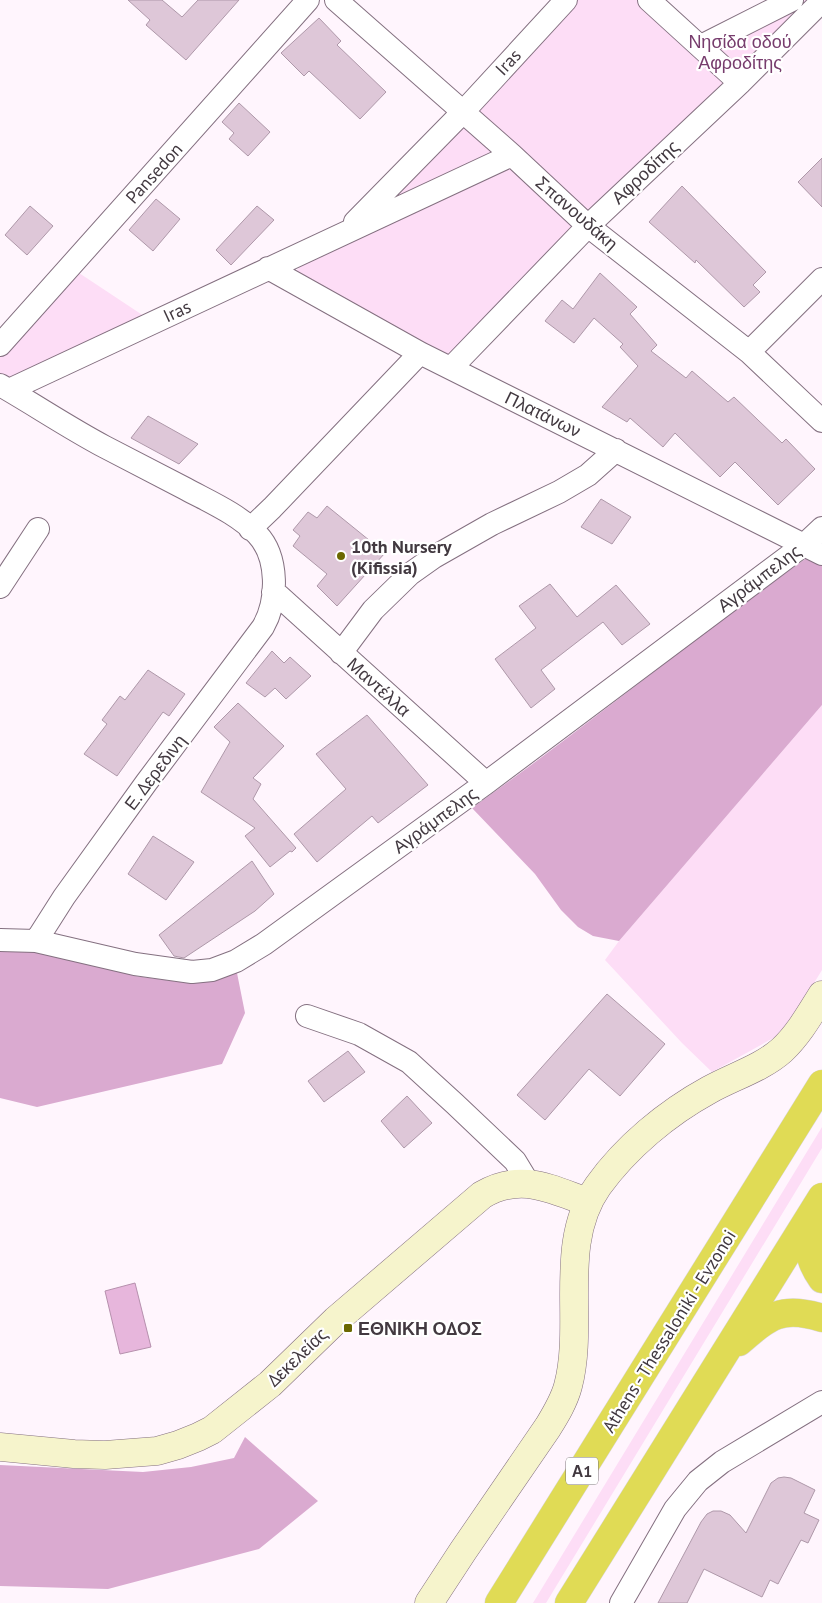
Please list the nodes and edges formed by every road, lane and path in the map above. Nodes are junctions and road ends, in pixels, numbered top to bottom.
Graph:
1 (308, 0) edge
2 (336, 0) edge
3 (566, 0) edge
4 (649, 0) edge
5 (792, 0) edge
6 (822, 1) edge
7 (701, 46) junction
8 (740, 83) junction
9 (463, 112) junction
10 (512, 155) junction
11 (588, 226) junction
12 (345, 232) junction
13 (268, 268) junction
14 (822, 279) edge
15 (0, 345) edge
16 (749, 352) junction
17 (420, 353) junction
18 (451, 368) junction
19 (4, 388) edge
20 (822, 421) edge
21 (616, 450) junction
22 (822, 528) edge
23 (38, 529) dead end
24 (250, 529) junction
25 (813, 549) edge
26 (0, 587) edge
27 (272, 597) junction
28 (341, 653) junction
29 (486, 783) junction
30 (0, 940) edge
31 (36, 941) junction
32 (822, 995) edge
33 (307, 1016) dead end
34 (822, 1084) edge
35 (529, 1184) junction
36 (588, 1202) junction
37 (819, 1202) edge
38 (822, 1280) edge
39 (822, 1318) edge
40 (721, 1357) junction
41 (822, 1402) edge
42 (0, 1447) edge
43 (429, 1603) edge
44 (499, 1603) edge
45 (569, 1603) edge
46 (621, 1603) edge

1 - 15 street, Pansedon
2 - 9 street, Σπανουδάκη
3 - 9 street, Iras
4 - 7 street
5 - 7 street
6 - 8 street, Αφροδίτης
7 - 8 street
8 - 11 street, Αφροδίτης
9 - 10 street, Σπανουδάκη
9 - 12 street, Iras
10 - 11 street, Σπανουδάκη
10 - 12 street, Iras
11 - 16 street, Σπανουδάκη
11 - 18 street, Αφροδίτης
12 - 13 street, Iras
13 - 17 street, Πλατάνων
13 - 19 street, Iras
14 - 16 street
16 - 20 street, Σπανουδάκη
17 - 18 street, Πλατάνων
17 - 24 street
18 - 21 street, Πλατάνων
19 - 24 street, Ε. Δερεδινη
21 - 25 street, Πλατάνων
21 - 28 street
22 - 25 street, Αγράμπελης
23 - 26 street
24 - 27 street, Ε. Δερεδινη
25 - 29 street, Αγράμπελης
27 - 28 street, Μαντέλλα
27 - 31 street, Ε. Δερεδινη
28 - 29 street, Μαντέλλα
29 - 31 street, Αγράμπελης
30 - 31 street, Αγράμπελης
32 - 36 main road
33 - 35 street
34 - 44 highway, Athens - Thessaloniki - Evzonoi / Α1
35 - 36 main road, Δεκελείας
35 - 42 main road, Δεκελείας
36 - 43 main road
37 - 38 highway
37 - 40 highway
39 - 40 highway
40 - 45 highway
41 - 46 street

